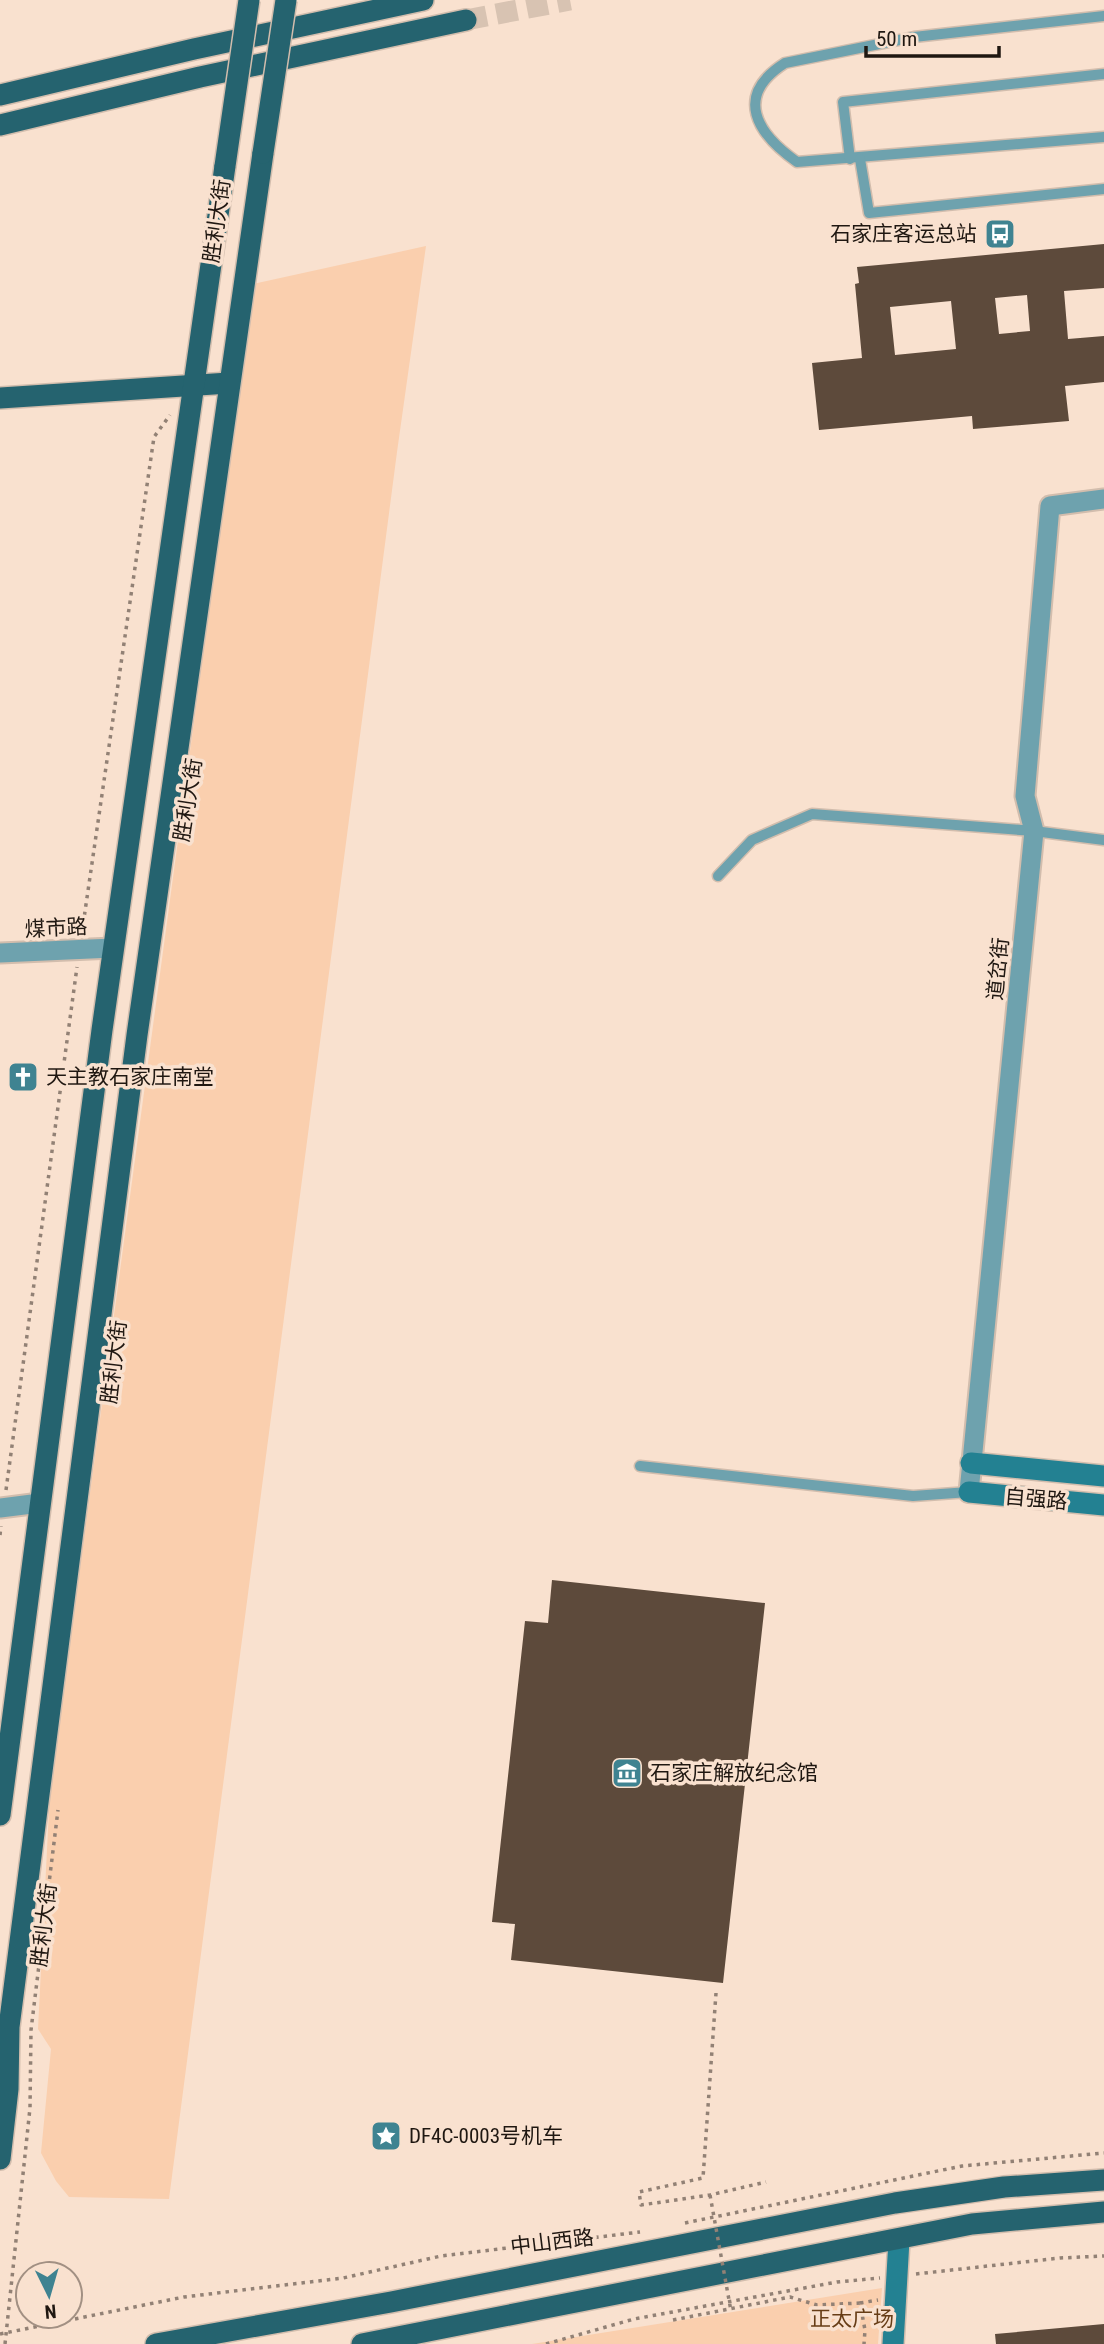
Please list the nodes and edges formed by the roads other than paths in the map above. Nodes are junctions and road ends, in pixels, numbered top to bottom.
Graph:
1 (249, 0) edge
2 (286, 0) edge
3 (423, 0) edge
4 (1104, 16) edge
5 (466, 20) tunnel mouth
6 (1104, 74) edge
7 (0, 95) edge
8 (0, 125) edge
9 (1104, 137) edge
10 (855, 159) junction
11 (1104, 190) edge
12 (229, 383) junction
13 (192, 385) junction
14 (0, 398) edge
15 (1104, 499) edge
16 (1034, 831) junction
17 (1104, 840) edge
18 (718, 876) dead end
19 (113, 948) junction
20 (0, 953) edge
21 (971, 1463) junction
22 (640, 1466) dead end
23 (1104, 1476) edge
24 (969, 1492) junction
25 (40, 1503) junction
26 (1104, 1505) edge
27 (0, 1508) edge
28 (5, 1740) edge
29 (0, 1815) edge
30 (0, 2159) edge
31 (1104, 2180) edge
32 (1104, 2212) edge
33 (899, 2240) junction
34 (156, 2344) edge
35 (362, 2344) edge
36 (892, 2344) edge

1 - 13 main road, 胜利大街, bridge
2 - 12 main road, 胜利大街, bridge
3 - 7 main road
4 - 10 lane
5 - 8 main road
6 - 10 lane
9 - 10 lane
10 - 11 lane
12 - 13 main road
12 - 30 main road, 胜利大街
13 - 14 main road
13 - 19 main road, 胜利大街
15 - 16 street, 道岔街
16 - 17 lane
16 - 18 lane
16 - 21 street, 道岔街
19 - 20 street, 煤市路
19 - 25 main road, 胜利大街
21 - 23 main road, 自强路
21 - 24 street, 道岔街
22 - 24 lane
24 - 26 main road, 自强路
25 - 27 street
25 - 28 main road, 胜利大街
28 - 29 main road, 胜利大街
31 - 34 main road, 中山西路
32 - 33 main road
33 - 35 main road
33 - 36 main road

